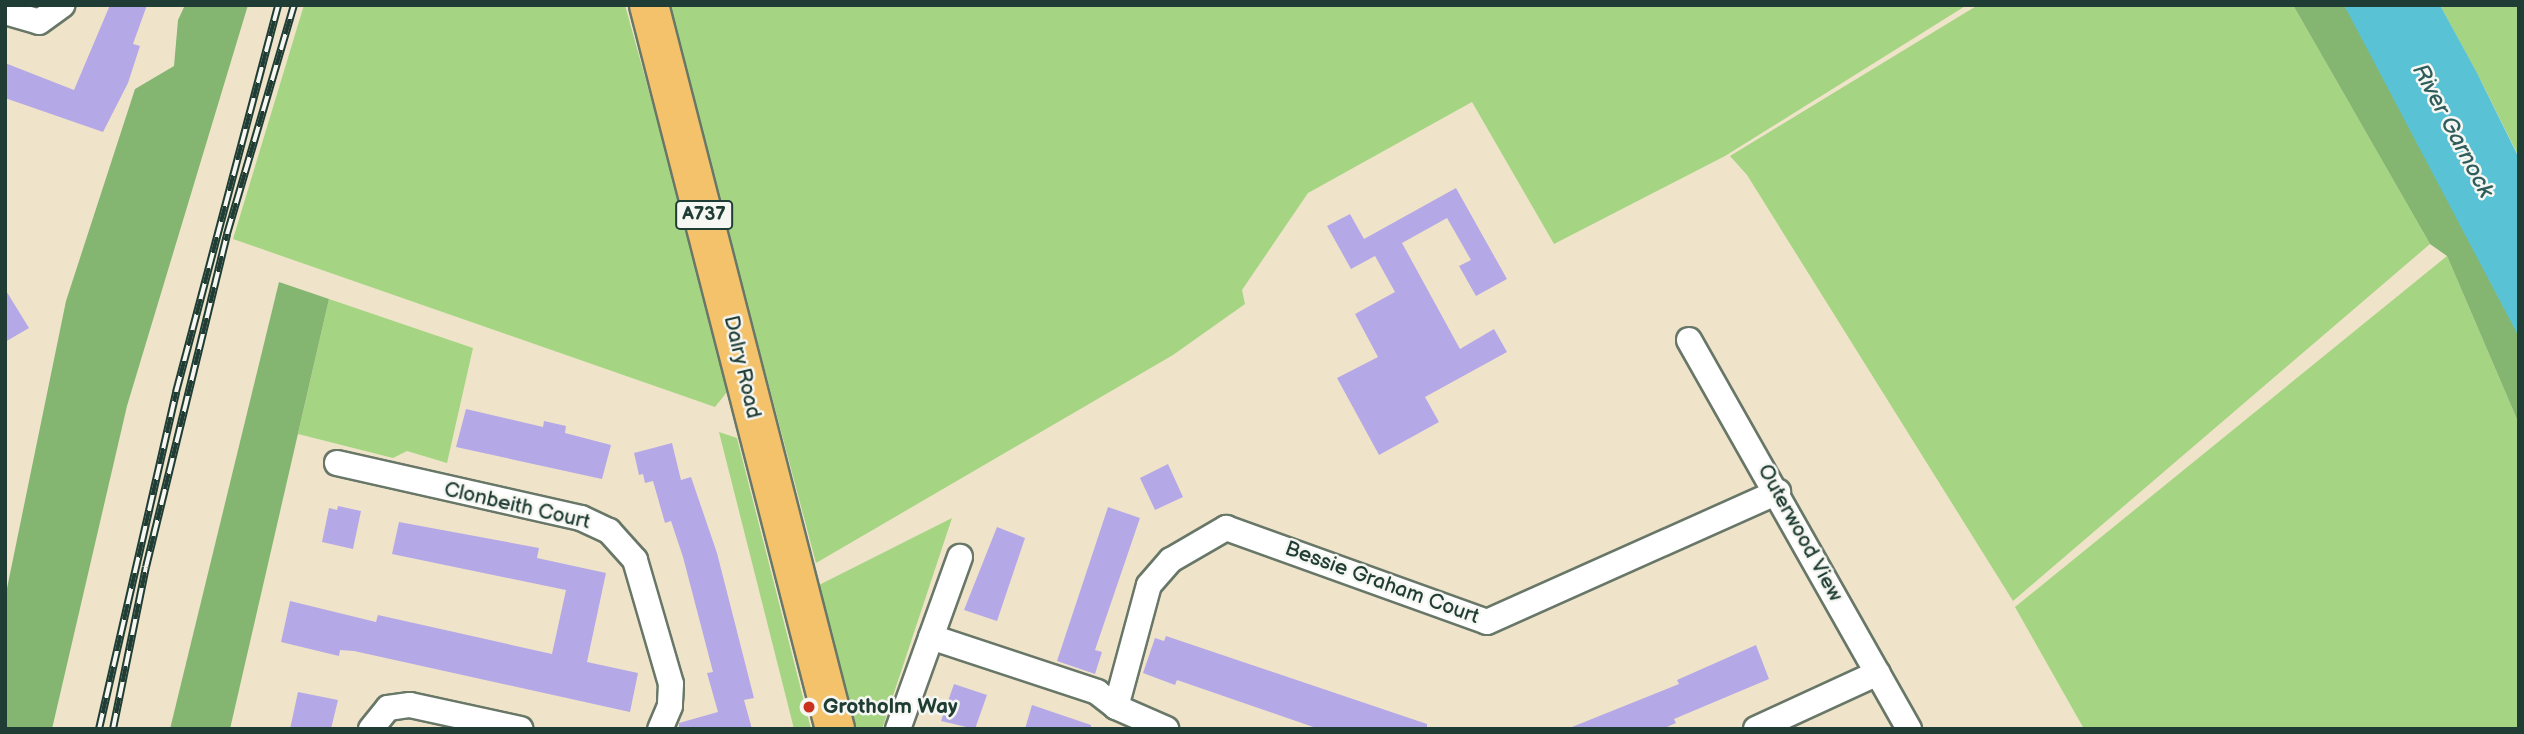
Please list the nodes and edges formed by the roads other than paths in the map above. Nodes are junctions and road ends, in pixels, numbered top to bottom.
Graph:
1 (62, 5) edge
2 (649, 5) edge
3 (5, 12) edge
4 (1689, 340) dead end
5 (337, 463) dead end
6 (1778, 492) junction
7 (960, 556) dead end
8 (931, 637) junction
9 (1878, 673) junction
10 (1116, 707) junction
11 (1168, 728) edge
12 (371, 729) edge
13 (520, 729) edge
14 (660, 729) edge
15 (835, 729) edge
16 (898, 729) edge
17 (1756, 729) edge
18 (1909, 729) edge

1 - 3 street
2 - 15 highway, Dalry Road / A737
4 - 6 street, Outerwood View
5 - 14 street, Clonbeith Court
6 - 9 street, Outerwood View
6 - 10 street, Bessie Graham Court
7 - 8 street
8 - 10 street
8 - 16 street
9 - 17 street
9 - 18 street, Outerwood View
10 - 11 street
12 - 13 street

